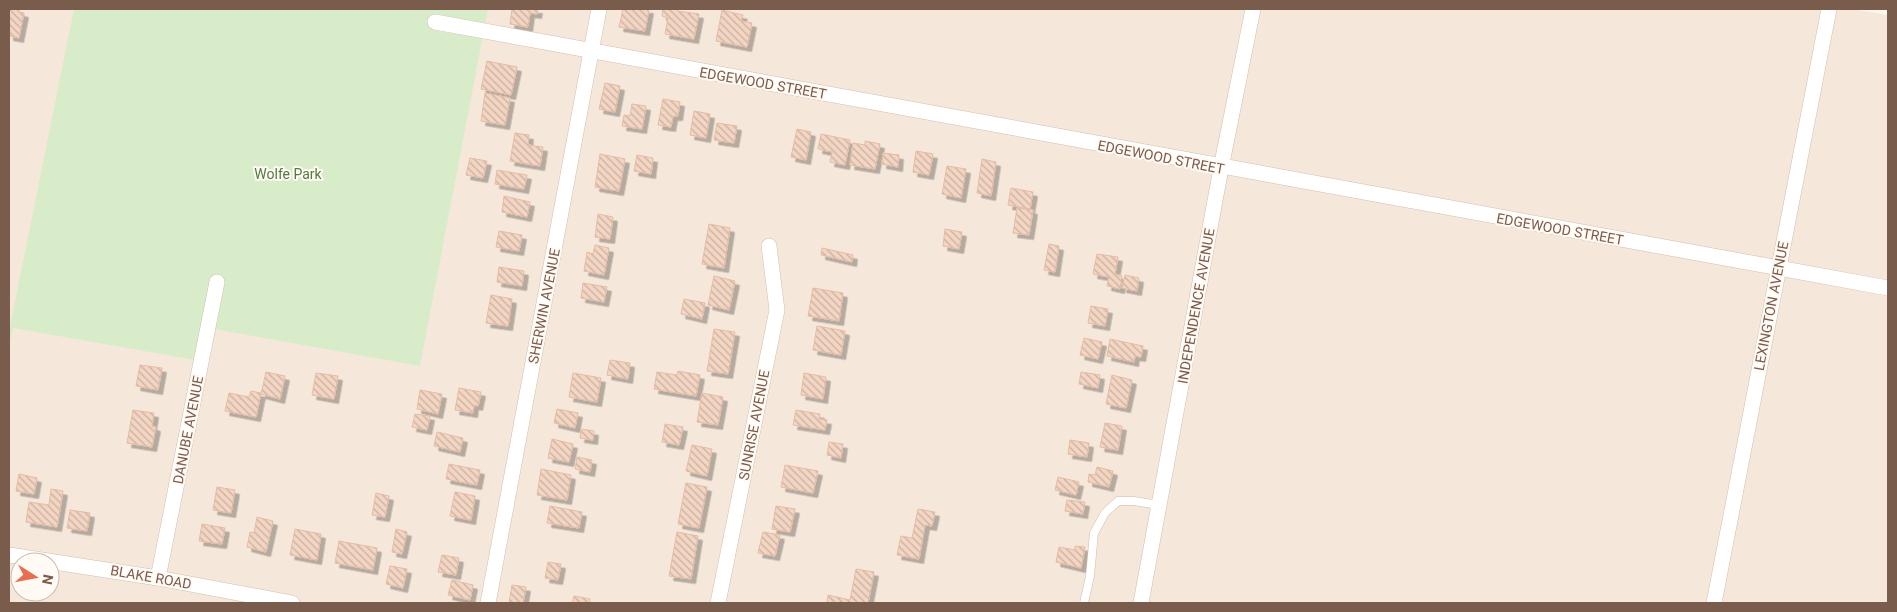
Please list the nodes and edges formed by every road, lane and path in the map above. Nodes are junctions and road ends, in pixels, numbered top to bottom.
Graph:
1 (599, 9) edge
2 (1253, 9) edge
3 (1829, 9) edge
4 (435, 22) dead end
5 (591, 51) junction
6 (1221, 168) junction
7 (769, 246) dead end
8 (1778, 269) junction
9 (217, 282) dead end
10 (1888, 288) edge
11 (1159, 505) junction
12 (9, 555) edge
13 (158, 578) junction
14 (292, 603) edge
15 (488, 603) edge
16 (718, 603) edge
17 (1084, 603) edge
18 (1141, 603) edge
19 (1714, 603) edge

1 - 5 street, SHERWIN AVENUE
2 - 6 street, INDEPENDENCE AVENUE
3 - 8 street, LEXINGTON AVENUE
4 - 5 street, EDGEWOOD STREET
5 - 6 street, EDGEWOOD STREET
5 - 15 street, SHERWIN AVENUE
6 - 8 street, EDGEWOOD STREET
6 - 11 street, INDEPENDENCE AVENUE
7 - 16 street, SUNRISE AVENUE
8 - 10 street, EDGEWOOD STREET
8 - 19 street, LEXINGTON AVENUE
9 - 13 street, DANUBE AVENUE
11 - 17 lane
11 - 18 street, INDEPENDENCE AVENUE
12 - 13 street, BLAKE ROAD
13 - 14 street, BLAKE ROAD

